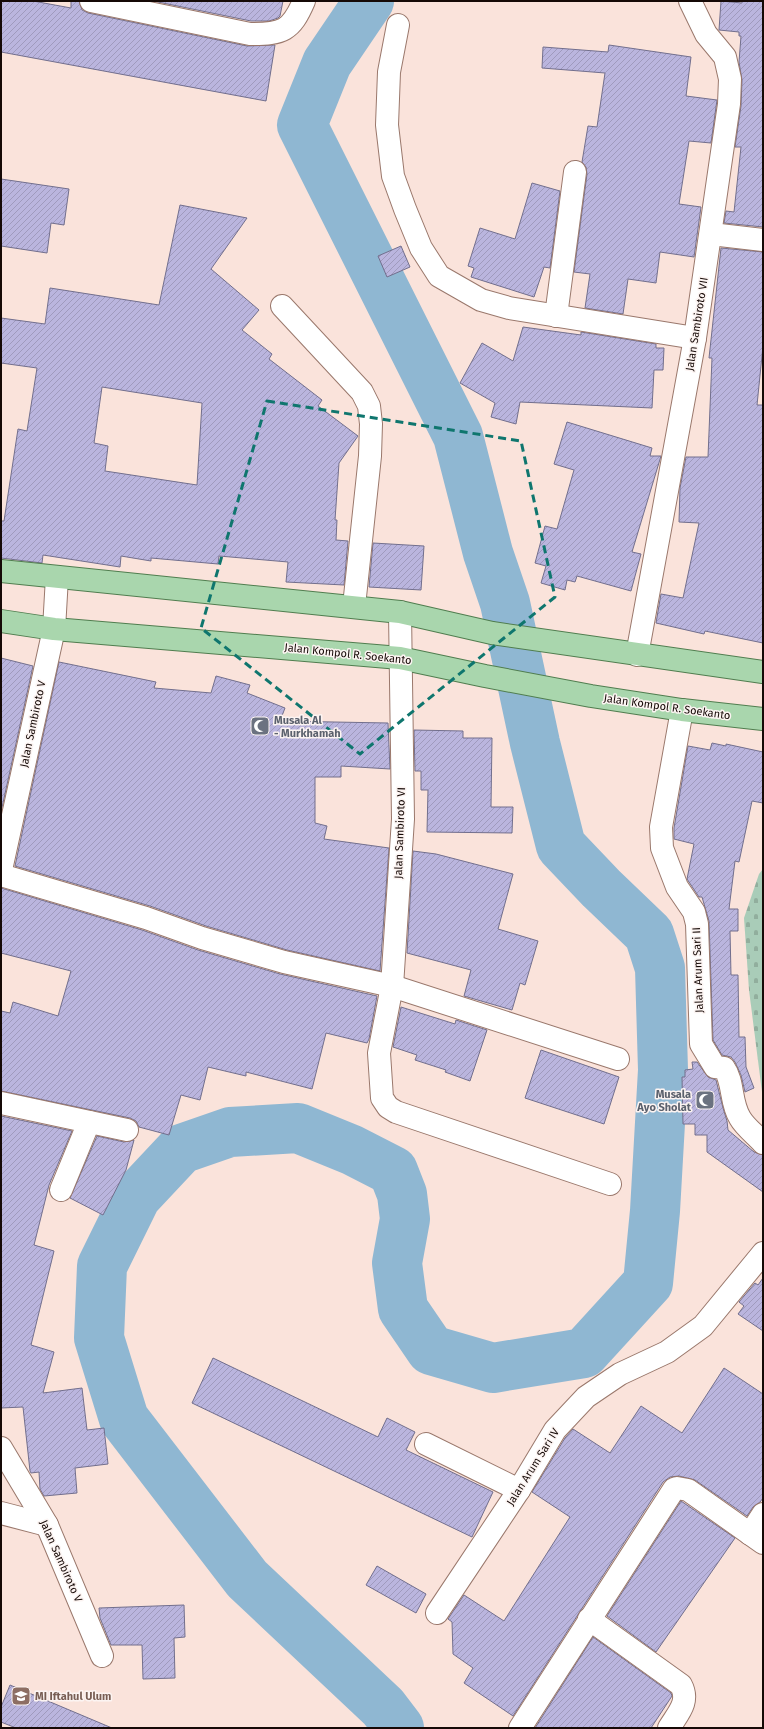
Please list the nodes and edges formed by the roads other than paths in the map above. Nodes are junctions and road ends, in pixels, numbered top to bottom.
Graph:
1 (91, 1) edge
2 (304, 1) edge
3 (690, 1) edge
4 (398, 26) dead end
5 (575, 172) dead end
6 (711, 234) junction
7 (763, 240) edge
8 (282, 306) dead end
9 (556, 316) junction
10 (695, 338) junction
11 (1, 571) edge
12 (57, 577) junction
13 (354, 606) junction
14 (400, 612) junction
15 (1, 621) edge
16 (54, 629) junction
17 (637, 655) junction
18 (400, 658) junction
19 (763, 672) edge
20 (682, 710) junction
21 (763, 719) edge
22 (1, 870) edge
23 (1, 875) edge
24 (392, 986) junction
25 (618, 1059) dead end
26 (1, 1103) edge
27 (89, 1122) junction
28 (127, 1130) dead end
29 (763, 1143) edge
30 (610, 1184) dead end
31 (61, 1190) dead end
32 (763, 1253) edge
33 (426, 1444) dead end
34 (1, 1448) edge
35 (520, 1490) junction
36 (1, 1512) edge
37 (763, 1514) edge
38 (47, 1525) junction
39 (757, 1538) edge
40 (437, 1613) dead end
41 (589, 1619) junction
42 (102, 1656) dead end
43 (520, 1728) edge
44 (669, 1728) edge

1 - 2 street
3 - 6 street, Jalan Sambiroto VII
4 - 9 street
5 - 9 street
6 - 7 street
6 - 10 street, Jalan Sambiroto VII
8 - 13 street
9 - 10 street
10 - 17 street, Jalan Sambiroto VII
11 - 12 main road
12 - 13 main road
12 - 16 street, Jalan Sambiroto V
13 - 14 main road
14 - 17 main road
14 - 18 street, Jalan Sambiroto VI
15 - 16 main road, Jalan Kompol R. Soekanto
16 - 18 main road, Jalan Kompol R. Soekanto
16 - 22 street, Jalan Sambiroto V
17 - 19 main road
18 - 20 main road, Jalan Kompol R. Soekanto
18 - 24 street, Jalan Sambiroto VI
20 - 21 main road, Jalan Kompol R. Soekanto
20 - 29 street, Jalan Arum Sari II
23 - 24 street
24 - 25 street
24 - 30 street, Jalan Sambiroto VI
26 - 27 street
27 - 28 street
27 - 31 street
32 - 35 street, Jalan Arum Sari IV
33 - 35 street
34 - 38 street, Jalan Sambiroto V
35 - 40 street, Jalan Arum Sari IV
36 - 38 street
37 - 39 street
38 - 42 street, Jalan Sambiroto V
39 - 41 street
41 - 43 street
41 - 44 street

